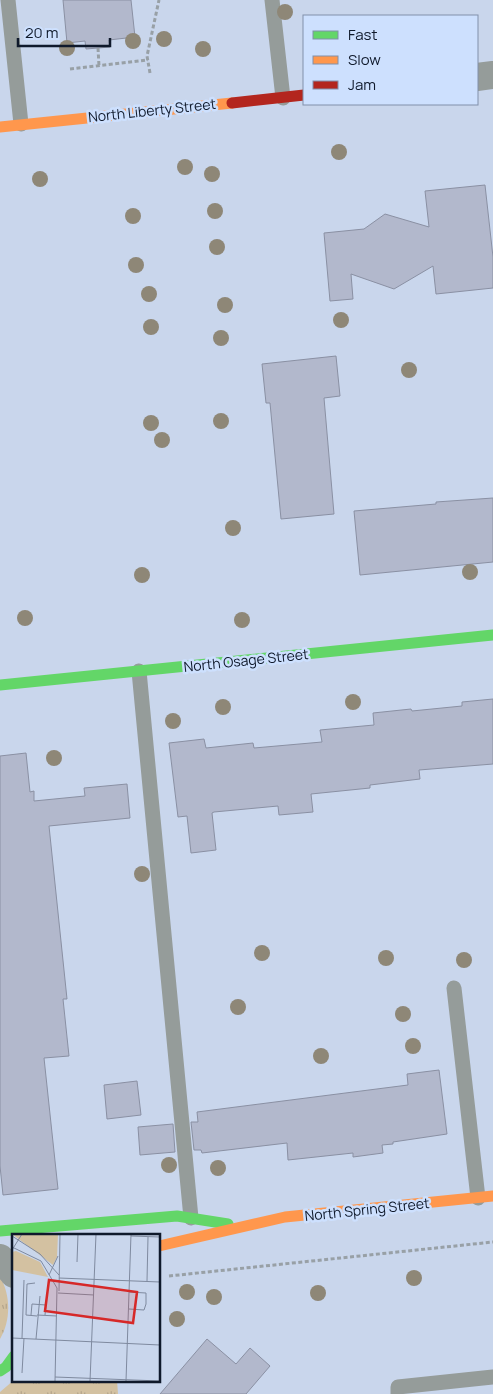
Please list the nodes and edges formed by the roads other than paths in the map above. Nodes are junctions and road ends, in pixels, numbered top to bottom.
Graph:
1 (8, 0) edge
2 (272, 0) edge
3 (493, 75) edge
4 (478, 77) edge
5 (303, 95) edge
6 (283, 98) junction
7 (21, 124) junction
8 (0, 127) edge
9 (493, 635) edge
10 (139, 671) junction
11 (0, 685) edge
12 (454, 988) dead end
13 (486, 1197) edge
14 (191, 1218) junction
15 (242, 1226) junction
16 (0, 1231) edge
17 (160, 1246) edge
18 (0, 1258) edge
19 (12, 1272) edge
20 (12, 1359) edge
21 (0, 1371) edge
22 (493, 1377) edge
23 (477, 1387) edge
24 (398, 1394) edge

1 - 7 lane
2 - 6 lane
3 - 4 street
5 - 6 street, North Liberty Street
6 - 7 street, North Liberty Street
7 - 8 street, North Liberty Street
9 - 10 street, North Osage Street
10 - 11 street, North Osage Street
10 - 14 lane
12 - 13 lane
13 - 15 street, North Spring Street
14 - 15 street, North Spring Street
14 - 16 street, North Spring Street
15 - 17 street, North Spring Street
18 - 19 street
20 - 21 street
22 - 23 lane
23 - 24 lane

